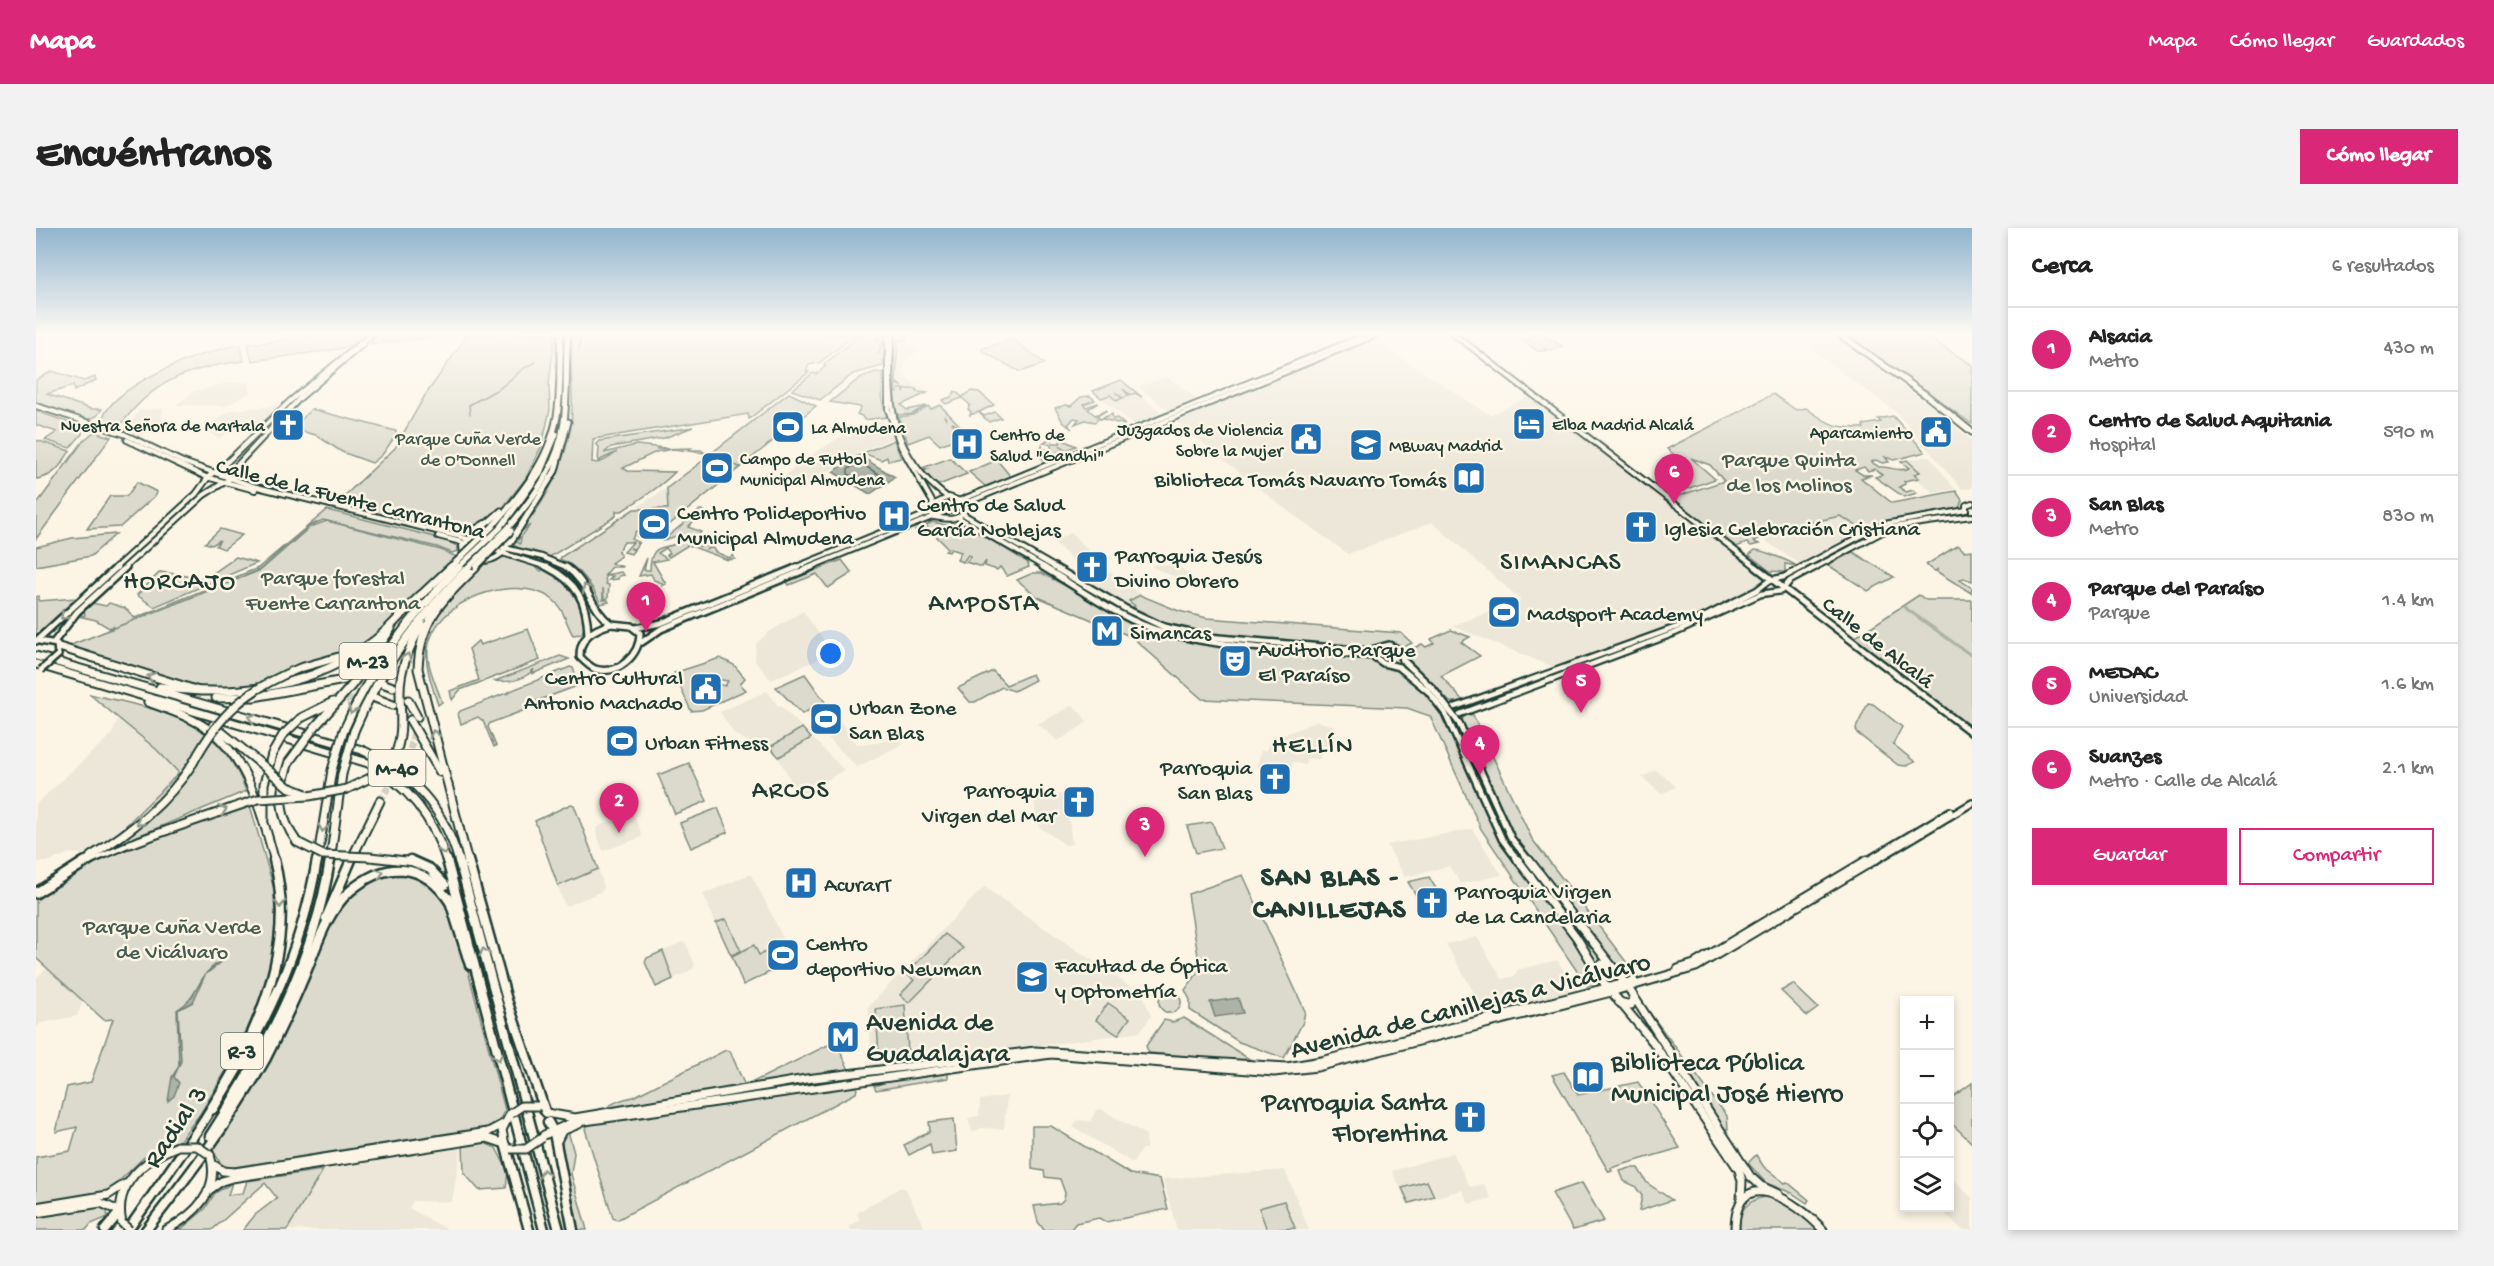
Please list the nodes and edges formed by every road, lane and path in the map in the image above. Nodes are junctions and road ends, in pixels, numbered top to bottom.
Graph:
1 (314, 381) edge
2 (320, 381) edge
3 (558, 381) edge
4 (566, 381) edge
5 (567, 381) edge
6 (889, 381) edge
7 (891, 381) edge
8 (1260, 381) edge
9 (1262, 381) edge
10 (1514, 381) edge
11 (1904, 381) edge
12 (1911, 381) edge
13 (1206, 403) junction
14 (36, 408) edge
15 (558, 411) junction
16 (1171, 417) junction
17 (1972, 430) edge
18 (566, 439) junction
19 (1077, 453) junction
20 (1086, 454) junction
21 (219, 470) junction
22 (212, 473) junction
23 (534, 473) junction
24 (232, 476) junction
25 (206, 477) junction
26 (1020, 479) junction
27 (225, 484) junction
28 (201, 487) junction
29 (213, 489) junction
30 (947, 498) junction
31 (933, 503) junction
32 (963, 503) junction
33 (1972, 503) edge
34 (503, 509) junction
35 (1966, 510) junction
36 (933, 515) junction
37 (961, 516) junction
38 (1972, 516) edge
39 (1888, 525) junction
40 (506, 529) junction
41 (443, 534) junction
42 (476, 534) junction
43 (876, 535) junction
44 (466, 541) junction
45 (506, 548) junction
46 (526, 554) joint
47 (843, 555) junction
48 (466, 565) junction
49 (1036, 566) junction
50 (1796, 571) junction
51 (1801, 575) junction
52 (1784, 577) junction
53 (1072, 578) junction
54 (1770, 581) junction
55 (1790, 581) junction
56 (1784, 589) junction
57 (1774, 592) junction
58 (421, 595) junction
59 (448, 595) junction
60 (611, 624) junction
61 (635, 628) junction
62 (383, 632) junction
63 (588, 634) junction
64 (36, 641) edge
65 (642, 642) junction
66 (57, 644) junction
67 (1376, 649) junction
68 (36, 656) edge
69 (1377, 658) junction
70 (1403, 660) junction
71 (1393, 665) junction
72 (38, 669) edge
73 (102, 675) junction
74 (75, 676) junction
75 (290, 680) junction
76 (344, 680) tunnel mouth
77 (382, 683) tunnel mouth
78 (155, 687) junction
79 (393, 687) dead end
80 (375, 698) tunnel mouth
81 (1435, 699) junction
82 (408, 700) dead end
83 (333, 702) tunnel mouth
84 (154, 704) junction
85 (393, 705) tunnel mouth
86 (1453, 710) junction
87 (1460, 714) junction
88 (1452, 724) junction
89 (1972, 733) edge
90 (1467, 740) junction
91 (449, 794) junction
92 (319, 795) junction
93 (380, 801) tunnel mouth
94 (1970, 802) edge
95 (266, 833) junction
96 (130, 844) joint
97 (91, 856) joint
98 (36, 891) edge
99 (36, 896) edge
100 (450, 902) junction
101 (495, 957) junction
102 (309, 966) junction
103 (1613, 968) junction
104 (1595, 971) junction
105 (1626, 985) junction
106 (1610, 991) junction
107 (483, 1000) junction
108 (1634, 1000) junction
109 (1618, 1001) junction
110 (510, 1049) junction
111 (590, 1121) junction
112 (545, 1122) junction
113 (503, 1124) junction
114 (177, 1146) joint
115 (507, 1147) junction
116 (210, 1155) joint
117 (558, 1155) junction
118 (214, 1165) junction
119 (129, 1181) junction
120 (208, 1191) junction
121 (1778, 1194) junction
122 (1741, 1200) junction
123 (36, 1207) edge
124 (119, 1212) junction
125 (36, 1213) edge
126 (122, 1223) joint
127 (105, 1230) edge
128 (128, 1230) edge
129 (145, 1230) edge
130 (168, 1230) edge
131 (529, 1230) edge
132 (544, 1230) edge
133 (559, 1230) edge
134 (573, 1230) edge
135 (1735, 1230) edge
136 (1823, 1230) edge

1 - 21 main road
2 - 24 main road
3 - 15 highway, M-23
4 - 40 highway, R-3
5 - 18 highway, M-23
6 - 31 main road
7 - 30 main road
8 - 13 main road
9 - 13 main road
10 - 54 main road, Calle de Alcalá
11 - 17 highway
12 - 17 highway
13 - 16 main road
13 - 16 main road
14 - 22 main road, Calle de la Fuente Carrantona
14 - 25 main road, Calle de la Fuente Carrantona
15 - 23 highway, M-23
15 - 40 highway, R-3
16 - 19 main road
16 - 20 main road
18 - 40 highway, M-23
18 - 45 highway
19 - 20 main road
19 - 26 main road
20 - 26 main road
21 - 22 main road
21 - 24 main road
22 - 24 main road, Calle de la Fuente Carrantona
22 - 25 main road
23 - 34 highway
23 - 48 highway, M-23, bridge
24 - 27 main road
24 - 41 main road, Calle de la Fuente Carrantona
25 - 27 main road, Calle de la Fuente Carrantona
25 - 28 main road
26 - 32 main road
26 - 32 main road
27 - 29 main road
27 - 44 main road, Calle de la Fuente Carrantona
28 - 29 main road
28 -> 64 main road
29 - 66 main road
30 - 31 main road
30 - 32 main road
31 - 36 main road
32 - 36 main road
32 - 37 main road
33 - 35 main road
34 - 41 main road
34 - 42 highway
35 - 38 main road
35 - 39 main road
36 - 37 main road
36 - 43 main road
36 - 47 main road
37 - 49 main road
37 - 53 main road
38 - 39 main road
39 - 50 main road
39 - 51 main road
40 - 48 highway, M-23, bridge
40 - 48 highway, R-3, bridge
41 - 44 main road, Calle de la Fuente Carrantona
42 - 44 main road
42 - 45 main road
43 - 47 main road
43 - 61 main road
44 - 45 main road, Calle de la Fuente Carrantona
44 - 45 main road
45 - 46 main road, Calle de la Fuente Carrantona
45 - 63 main road, Calle de la Fuente Carrantona
60 -> 46 main road, Calle de la Fuente Carrantona
47 - 65 main road
48 - 58 highway, M-23
48 - 59 highway, M-23
48 -> 128 highway, Radial 3 / R-3, bridge
48 - 129 highway, Radial 3 / R-3, bridge
49 - 53 main road
49 - 69 main road
50 - 51 main road
50 - 52 main road
51 - 55 main road
52 - 54 main road
52 - 55 main road
53 - 67 main road
54 - 56 main road, Calle de Alcalá
54 - 57 main road
54 - 86 main road
55 - 56 main road
56 - 57 main road
56 - 89 main road, Calle de Alcalá
57 - 87 main road
58 - 62 highway
58 - 100 highway, M-23, bridge
91 -> 59 highway, M-23
92 -> 59 highway, bridge
60 - 61 main road
60 - 63 main road
61 - 65 main road
62 - 75 highway
62 -> 97 highway, bridge
63 - 65 main road
64 - 66 main road
66 - 72 main road, bridge
75 -> 66 highway
67 - 69 main road
67 - 70 main road
68 - 73 highway, M-40
69 - 71 main road
70 - 71 main road
70 - 86 main road
71 - 81 main road
72 - 74 highway, M-40
73 - 78 highway
110 -> 73 highway, M-40
74 - 84 highway
74 -> 107 highway, M-40
75 - 78 highway
76 - 78 highway
77 - 79 highway
80 - 85 highway
81 - 86 main road
81 - 88 main road
82 - 91 highway
83 - 95 highway, R-3, bridge
84 - 92 highway, bridge
84 - 95 highway
86 - 87 main road
86 - 88 main road
86 - 90 main road
87 - 90 main road
88 - 104 main road
90 - 103 main road
91 - 101 highway, M-23
96 -> 92 highway, bridge
93 - 102 highway
94 - 105 main road, Avenida de Canillejas a Vicálvaro
95 -> 128 highway, R-3
96 - 99 main road
97 - 98 main road
102 -> 100 highway
100 - 107 highway, M-23
101 - 110 highway, M-23
101 - 112 highway
102 - 129 highway
103 - 104 main road
103 - 105 main road
104 - 106 main road
105 - 106 main road, Avenida de Canillejas a Vicálvaro
105 - 108 main road
106 - 109 main road
106 - 111 main road, Avenida de Canillejas a Vicálvaro
106 - 112 main road, Avenida de Canillejas a Vicálvaro
107 -> 132 highway, M-40
108 - 109 main road
108 - 121 main road
109 - 122 main road
133 -> 110 highway, M-40
111 - 112 main road, Avenida de Canillejas a Vicálvaro
111 - 117 main road
112 - 113 main road, bridge
112 - 115 main road, bridge
112 - 117 highway
113 - 115 main road
113 - 118 main road
114 - 116 main road, bridge
114 - 119 main road
115 - 120 main road
115 - 131 highway
116 - 118 main road
117 - 134 highway
118 - 120 main road
119 - 123 main road
119 - 124 main road
120 - 130 main road
121 - 122 main road
121 - 136 main road
122 - 135 main road
124 - 125 main road
124 - 126 main road
124 - 127 highway
126 - 128 main road, bridge

